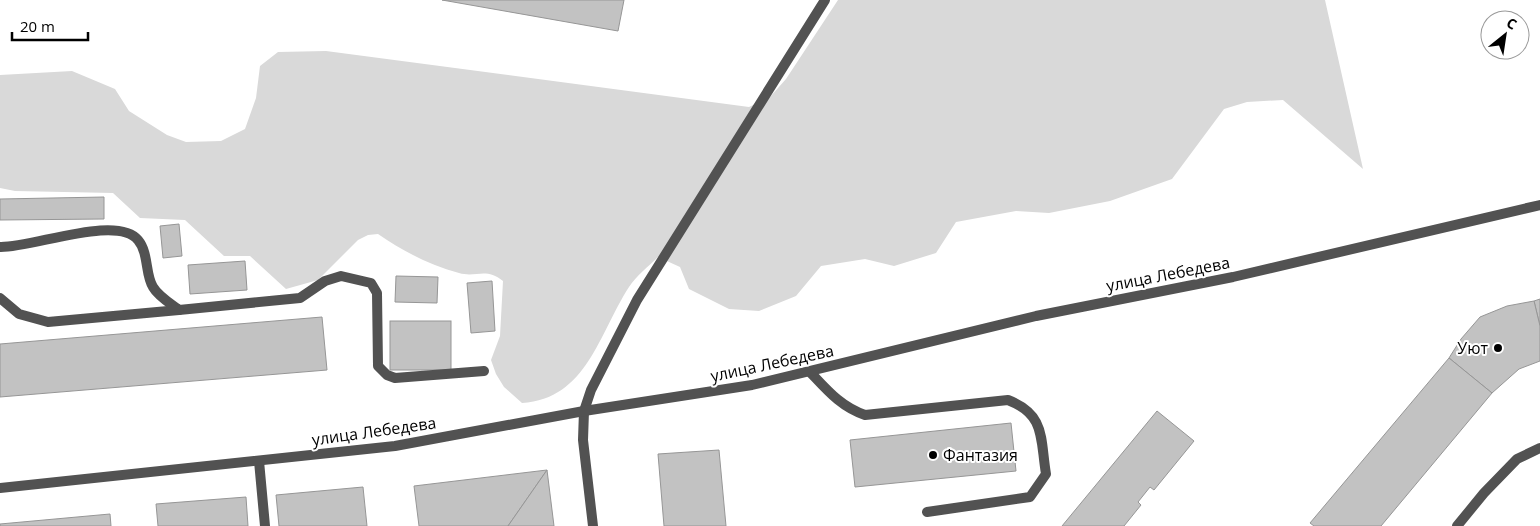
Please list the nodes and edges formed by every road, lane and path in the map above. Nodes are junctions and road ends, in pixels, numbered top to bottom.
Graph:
1 (825, 0) edge
2 (1540, 205) edge
3 (0, 247) edge
4 (0, 298) edge
5 (179, 310) junction
6 (484, 372) dead end
7 (810, 372) junction
8 (584, 411) junction
9 (1540, 448) edge
10 (258, 461) junction
11 (0, 488) edge
12 (927, 512) dead end
13 (265, 526) edge
14 (593, 526) edge
15 (1457, 526) edge

1 - 8 street
2 - 7 street, улица Лебедева
3 - 5 street
4 - 5 street
5 - 6 street
7 - 8 street, улица Лебедева
7 - 12 street
8 - 10 street, улица Лебедева
8 - 14 street
9 - 15 street
10 - 11 street, улица Лебедева
10 - 13 street

